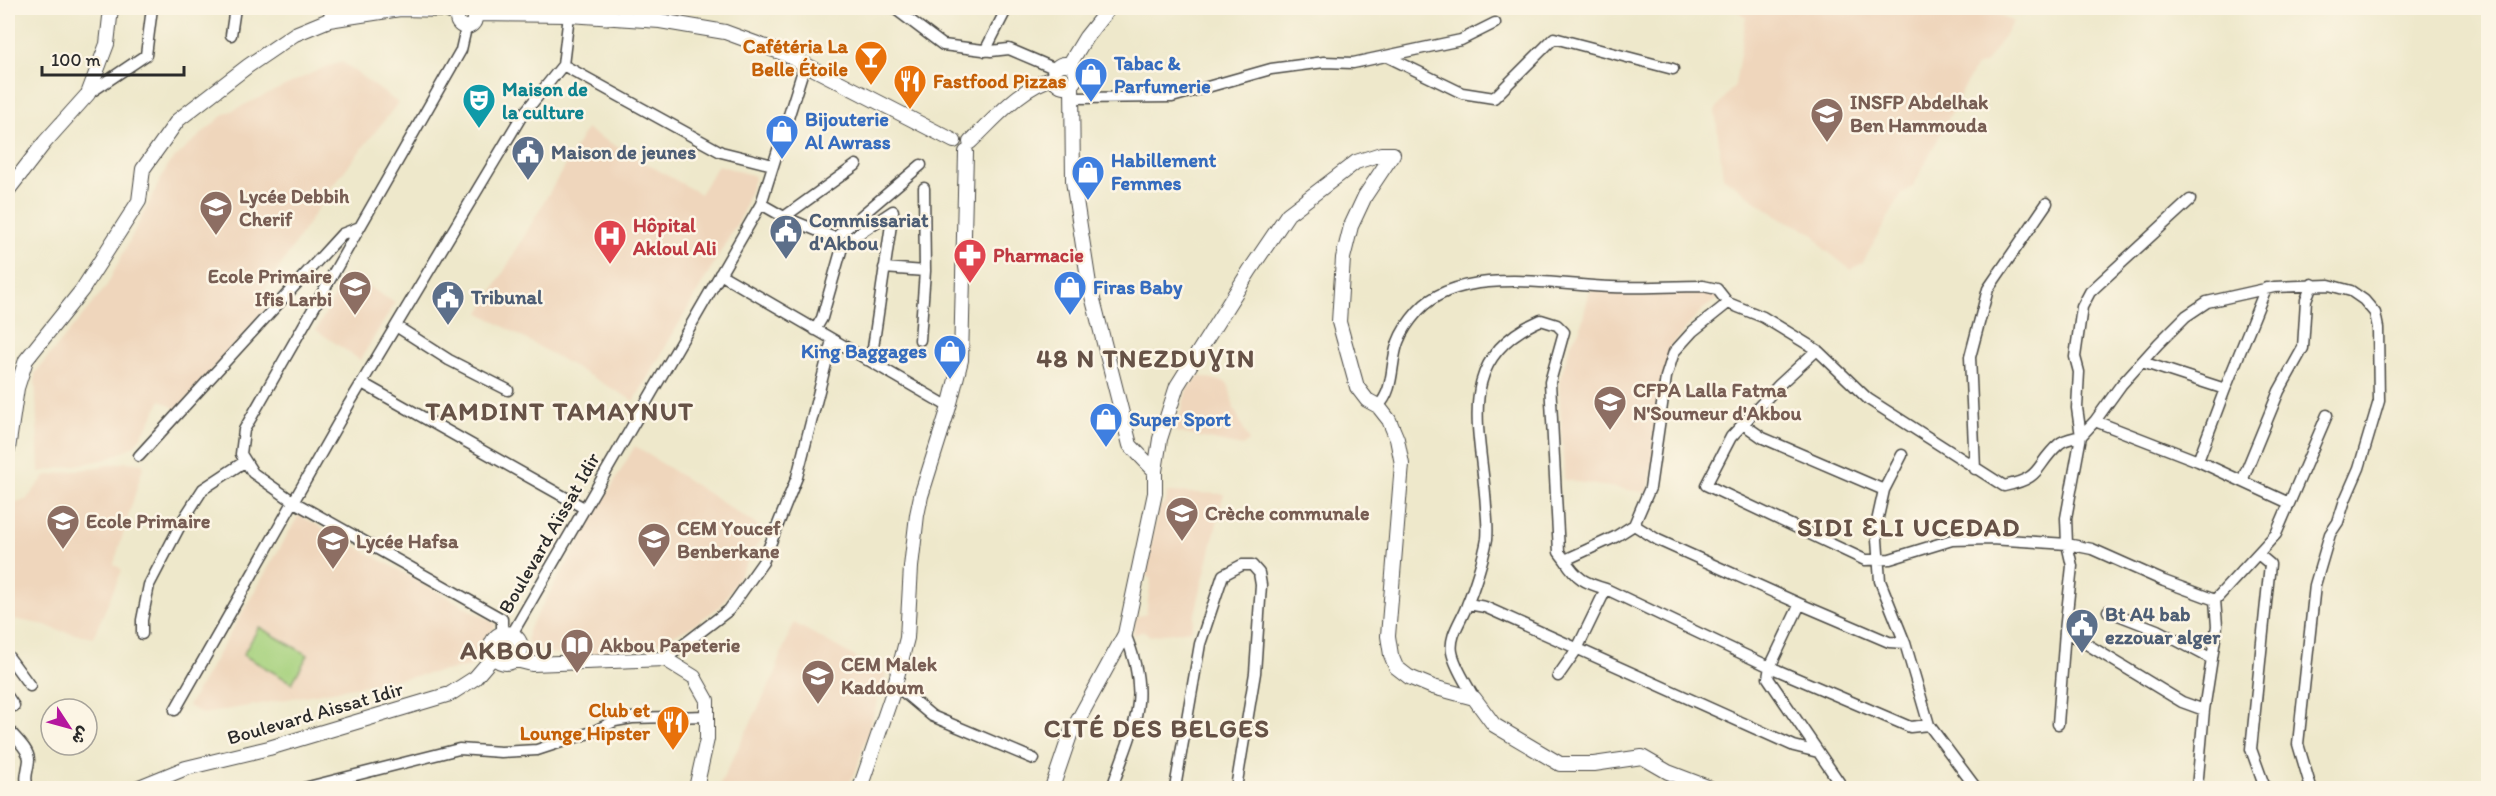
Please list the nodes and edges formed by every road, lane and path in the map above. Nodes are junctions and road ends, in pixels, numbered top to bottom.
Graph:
1 (111, 8) edge
2 (152, 8) edge
3 (235, 8) edge
4 (894, 8) edge
5 (1006, 8) edge
6 (1109, 8) edge
7 (909, 12) edge
8 (330, 14) edge
9 (475, 14) junction
10 (458, 15) junction
11 (569, 15) junction
12 (1495, 23) dead end
13 (466, 28) junction
14 (231, 35) dead end
15 (985, 51) junction
16 (1386, 56) junction
17 (806, 64) junction
18 (563, 65) junction
19 (1673, 69) dead end
20 (1060, 70) junction
21 (1073, 91) junction
22 (88, 94) junction
23 (968, 148) junction
24 (773, 165) junction
25 (856, 165) dead end
26 (921, 165) dead end
27 (924, 188) dead end
28 (8, 190) edge
29 (2190, 200) dead end
30 (2047, 203) dead end
31 (761, 204) junction
32 (784, 217) junction
33 (360, 227) junction
34 (884, 268) junction
35 (925, 271) junction
36 (720, 274) junction
37 (2312, 284) junction
38 (2266, 288) junction
39 (1728, 303) junction
40 (396, 326) junction
41 (815, 330) junction
42 (832, 340) junction
43 (920, 340) dead end
44 (1816, 350) junction
45 (867, 360) junction
46 (2142, 362) junction
47 (362, 383) junction
48 (2225, 389) junction
49 (508, 390) dead end
50 (1378, 406) junction
51 (949, 407) junction
52 (2327, 415) dead end
53 (2095, 422) junction
54 (1743, 424) junction
55 (2081, 436) junction
56 (8, 449) edge
57 (1902, 455) dead end
58 (139, 456) dead end
59 (2198, 461) junction
60 (244, 462) junction
61 (1975, 469) junction
62 (1155, 471) junction
63 (2242, 481) junction
64 (1884, 490) junction
65 (294, 501) junction
66 (2289, 503) junction
67 (584, 508) junction
68 (1634, 525) junction
69 (2067, 543) junction
70 (2258, 554) junction
71 (1565, 560) junction
72 (1877, 562) junction
73 (1606, 589) junction
74 (2215, 600) junction
75 (1468, 604) junction
76 (1800, 604) junction
77 (2108, 611) dead end
78 (2065, 631) junction
79 (507, 633) junction
80 (142, 634) dead end
81 (1125, 634) junction
82 (1905, 643) junction
83 (1577, 649) junction
84 (8, 656) edge
85 (493, 657) junction
86 (2212, 658) junction
87 (665, 659) junction
88 (516, 660) junction
89 (1770, 667) junction
90 (1558, 676) dead end
91 (895, 685) junction
92 (30, 686) dead end
93 (8, 697) edge
94 (1474, 698) junction
95 (14, 706) dead end
96 (175, 710) dead end
97 (2205, 710) junction
98 (707, 716) junction
99 (2058, 724) dead end
100 (1929, 725) junction
101 (8, 729) edge
102 (1818, 752) junction
103 (1034, 759) dead end
104 (28, 789) edge
105 (137, 789) edge
106 (304, 789) edge
107 (696, 789) edge
108 (860, 789) edge
109 (1052, 789) edge
110 (1112, 789) edge
111 (1175, 789) edge
112 (1236, 789) edge
113 (1710, 789) edge
114 (1843, 789) edge
115 (1976, 789) edge
116 (2197, 789) edge
117 (2265, 789) edge
118 (2311, 789) edge

1 - 22 street
2 - 22 street
3 - 14 street
4 - 7 street
5 - 15 street
6 - 20 street
7 - 15 street
8 - 10 street
8 - 56 street
9 - 10 street
9 - 11 street
9 - 13 street
10 - 13 street
11 - 17 street
11 - 18 street
12 - 16 street
13 - 33 street
15 - 20 street
16 - 19 street
16 - 21 street
17 - 23 street
17 - 24 street, Boulevard Aïssat Idir
18 - 24 street
18 - 40 street
20 - 21 street
20 - 21 street
20 - 23 street
21 - 62 street
22 - 28 street
23 - 51 street
24 - 31 street, Boulevard Aïssat Idir
25 - 32 street
26 - 32 street
27 - 35 street
29 - 55 street
30 - 61 street
31 - 32 street
31 - 36 street, Boulevard Aïssat Idir
33 - 58 street
33 - 60 street
34 - 35 street
34 - 41 street
34 - 45 street
35 - 43 street
36 - 41 street
36 - 67 street, Boulevard Aïssat Idir
37 - 38 street
37 - 63 street
37 - 118 street
38 - 46 street
38 - 48 street
39 - 44 street
39 - 50 street
39 - 68 street
40 - 47 street
40 - 49 street
41 - 42 street
42 - 45 street
42 - 87 street
44 - 54 street
44 - 61 street
45 - 51 street
46 - 48 street
46 - 53 street
47 - 65 street
47 - 67 street
48 - 59 street
50 - 62 street
50 - 94 street
51 - 91 street
52 - 66 street
53 - 55 street
53 - 59 street
54 - 64 street
54 - 72 street
55 - 61 street
55 - 69 street
57 - 64 street
59 - 63 street
60 - 65 street
60 - 80 street
62 - 81 street
63 - 66 street
64 - 72 street
65 - 79 street
65 - 96 street
66 - 70 street
67 - 79 street, Boulevard Aïssat Idir
68 - 71 street
68 - 76 street
69 - 72 street
69 - 74 street
69 - 78 street
70 - 74 street
70 - 117 street
71 - 73 street
71 - 75 street
72 - 82 street
73 - 83 street
73 - 89 street
74 - 86 street
75 - 83 street
75 - 94 street
76 - 82 street
76 - 89 street
77 - 86 street
78 - 97 street
78 - 99 street
79 - 85 street
79 - 88 street
81 - 109 street
81 - 110 street
82 - 100 street
83 - 90 street
83 - 102 street
84 - 92 street
85 - 88 street
85 - 105 street, Boulevard Aissat Idir
86 - 97 street
87 - 88 street
87 - 98 street
89 - 100 street
89 - 102 street
91 - 103 street
91 - 108 street
93 - 95 street
94 - 113 street
97 - 116 street
98 - 106 street
98 - 107 street
100 - 115 street
101 - 104 street
102 - 114 street
111 - 112 street

